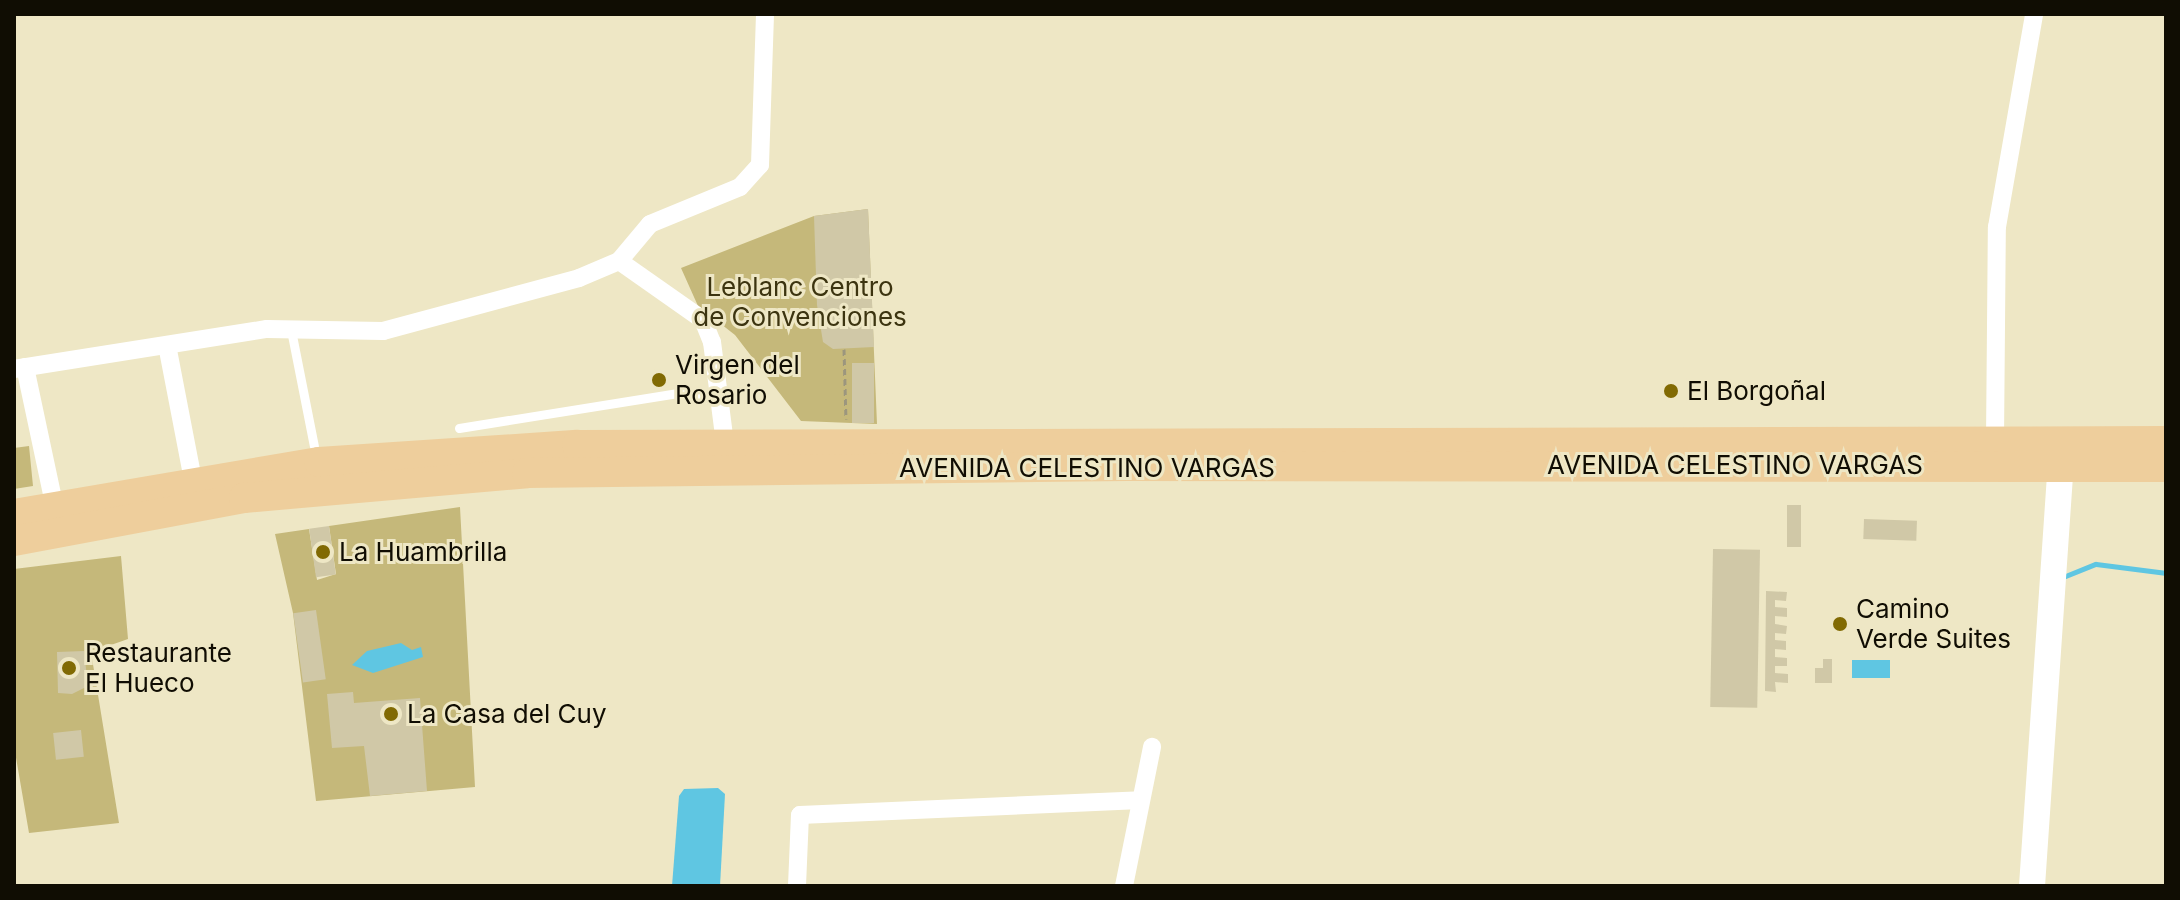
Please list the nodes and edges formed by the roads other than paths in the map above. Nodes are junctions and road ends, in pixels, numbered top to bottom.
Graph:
1 (765, 14) edge
2 (2034, 14) edge
3 (619, 261) junction
4 (291, 330) junction
5 (167, 345) junction
6 (20, 368) edge
7 (718, 402) junction
8 (459, 428) dead end
9 (1995, 440) junction
10 (2166, 441) edge
11 (725, 443) junction
12 (314, 446) dead end
13 (1947, 452) junction
14 (2062, 453) junction
15 (782, 456) junction
16 (951, 456) junction
17 (2166, 467) edge
18 (196, 495) junction
19 (14, 514) edge
20 (57, 519) junction
21 (14, 541) edge
22 (1152, 747) dead end
23 (1141, 800) junction
24 (797, 886) edge
25 (1124, 886) edge
26 (2032, 886) edge

1 - 3 street
2 - 9 street
3 - 4 street
3 - 7 street
4 - 5 street
4 - 12 lane
5 - 6 street
5 - 18 street
6 - 20 street
7 - 8 lane
7 - 11 street
9 - 13 highway, AVENIDA CELESTINO VARGAS
9 - 14 highway, AVENIDA CELESTINO VARGAS
10 - 14 highway, AVENIDA CELESTINO VARGAS
11 - 15 highway, AVENIDA CELESTINO VARGAS
11 - 18 highway, AVENIDA CELESTINO VARGAS
13 - 14 highway, AVENIDA CELESTINO VARGAS
13 - 16 highway, AVENIDA CELESTINO VARGAS
14 - 17 highway, AVENIDA CELESTINO VARGAS
14 - 26 main road
15 - 16 highway, AVENIDA CELESTINO VARGAS
15 - 16 highway, AVENIDA CELESTINO VARGAS
15 - 18 highway, AVENIDA CELESTINO VARGAS
18 - 20 highway, AVENIDA CELESTINO VARGAS
19 - 20 highway, AVENIDA CELESTINO VARGAS
20 - 21 highway, AVENIDA CELESTINO VARGAS
22 - 23 street
23 - 24 street
23 - 25 street

